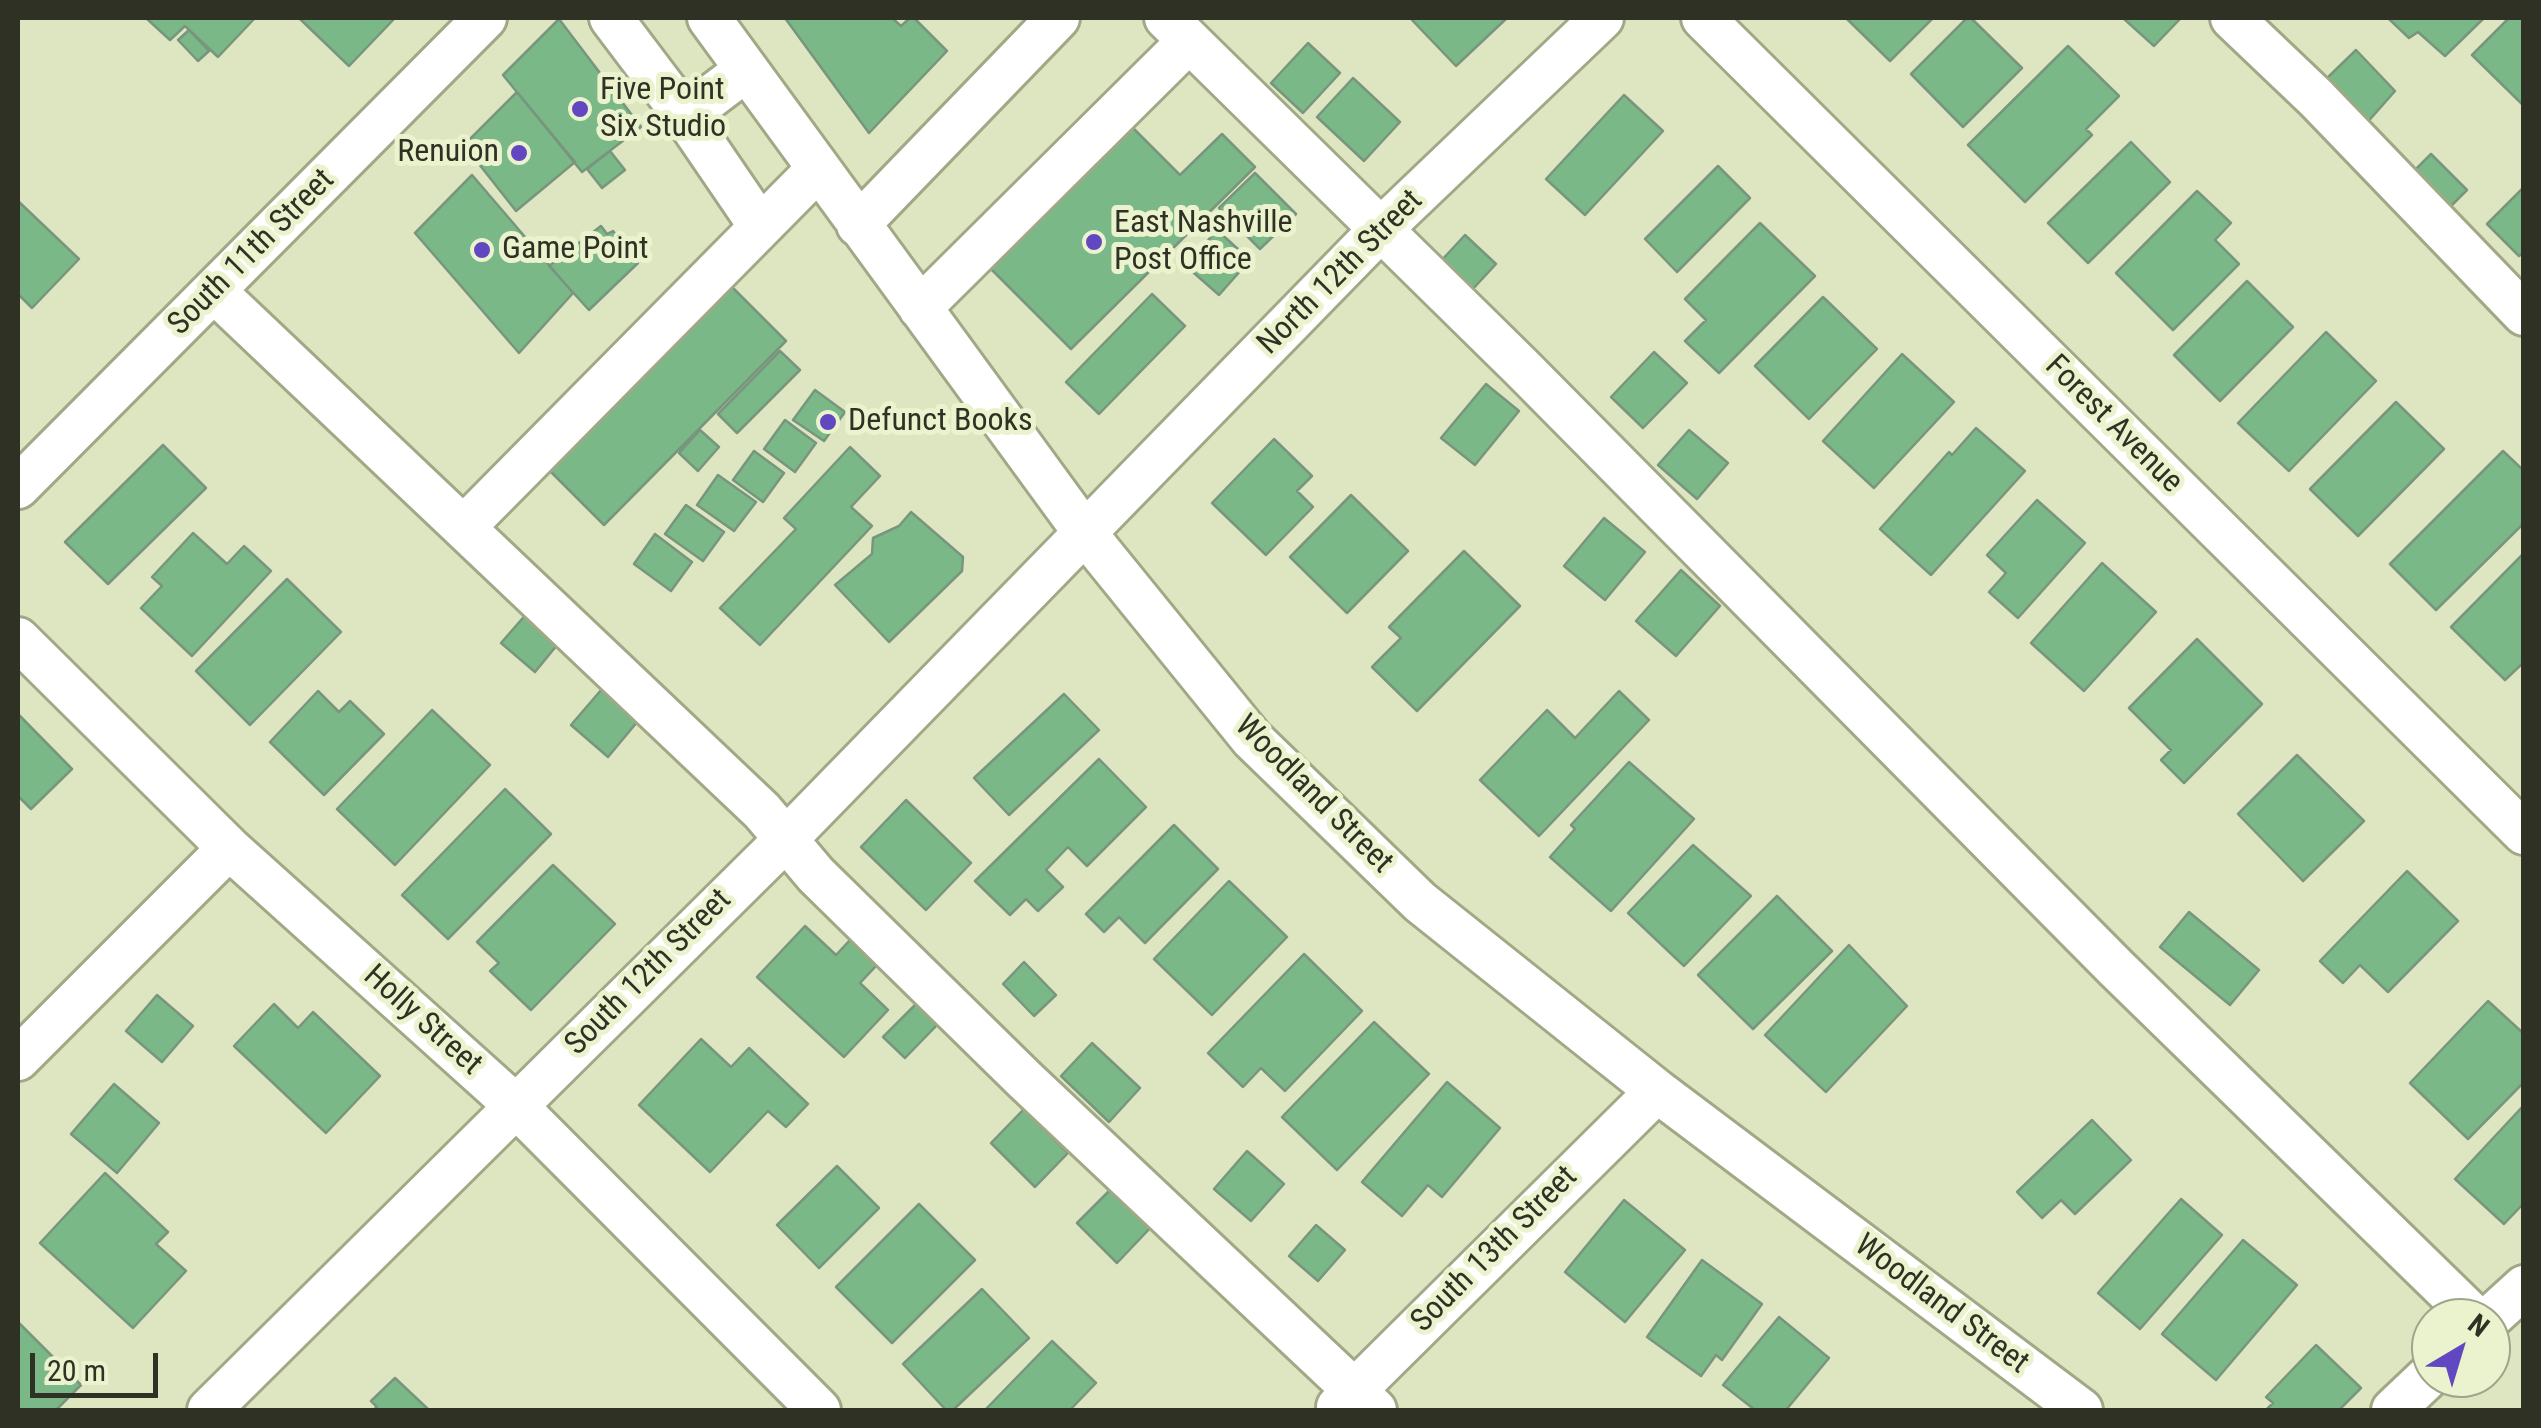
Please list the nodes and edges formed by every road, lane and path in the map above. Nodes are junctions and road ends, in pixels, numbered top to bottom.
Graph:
1 (485, 18) edge
2 (611, 18) edge
3 (708, 18) edge
4 (1058, 18) edge
5 (1602, 18) edge
6 (1704, 18) edge
7 (2232, 18) edge
8 (1178, 29) edge
9 (746, 70) junction
10 (685, 116) junction
11 (818, 168) junction
12 (858, 225) junction
13 (760, 226) junction
14 (1380, 230) junction
15 (214, 291) junction
16 (920, 308) junction
17 (2524, 314) edge
18 (18, 487) edge
19 (466, 526) junction
20 (1086, 534) junction
21 (18, 639) edge
22 (2524, 833) edge
23 (787, 838) junction
24 (229, 848) junction
25 (18, 1059) edge
26 (1657, 1091) junction
27 (516, 1106) junction
28 (2491, 1298) edge
29 (796, 1403) edge
30 (1355, 1404) edge
31 (210, 1410) edge
32 (2081, 1410) edge

1 - 15 street, South 11th Street
2 - 10 street
3 - 9 street, Woodland Street
4 - 12 street
5 - 14 street, North 12th Street
6 - 22 street, Forest Avenue
7 - 17 street
8 - 14 street
8 - 16 street
9 - 10 street
9 - 11 street, Woodland Street
10 - 13 street
11 - 12 street, Woodland Street
11 - 13 street
12 - 16 street, Woodland Street
13 - 19 street
14 - 20 street, North 12th Street
14 - 28 street
15 - 18 street, South 11th Street
15 - 19 street
16 - 20 street, Woodland Street
19 - 23 street
20 - 23 street, South 12th Street
20 - 26 street, Woodland Street
21 - 24 street, Holly Street
23 - 27 street, South 12th Street
23 - 30 street
24 - 25 street
24 - 27 street, Holly Street
26 - 30 street, South 13th Street
26 - 32 street, Woodland Street
27 - 29 street, Holly Street
27 - 31 street, South 12th Street

